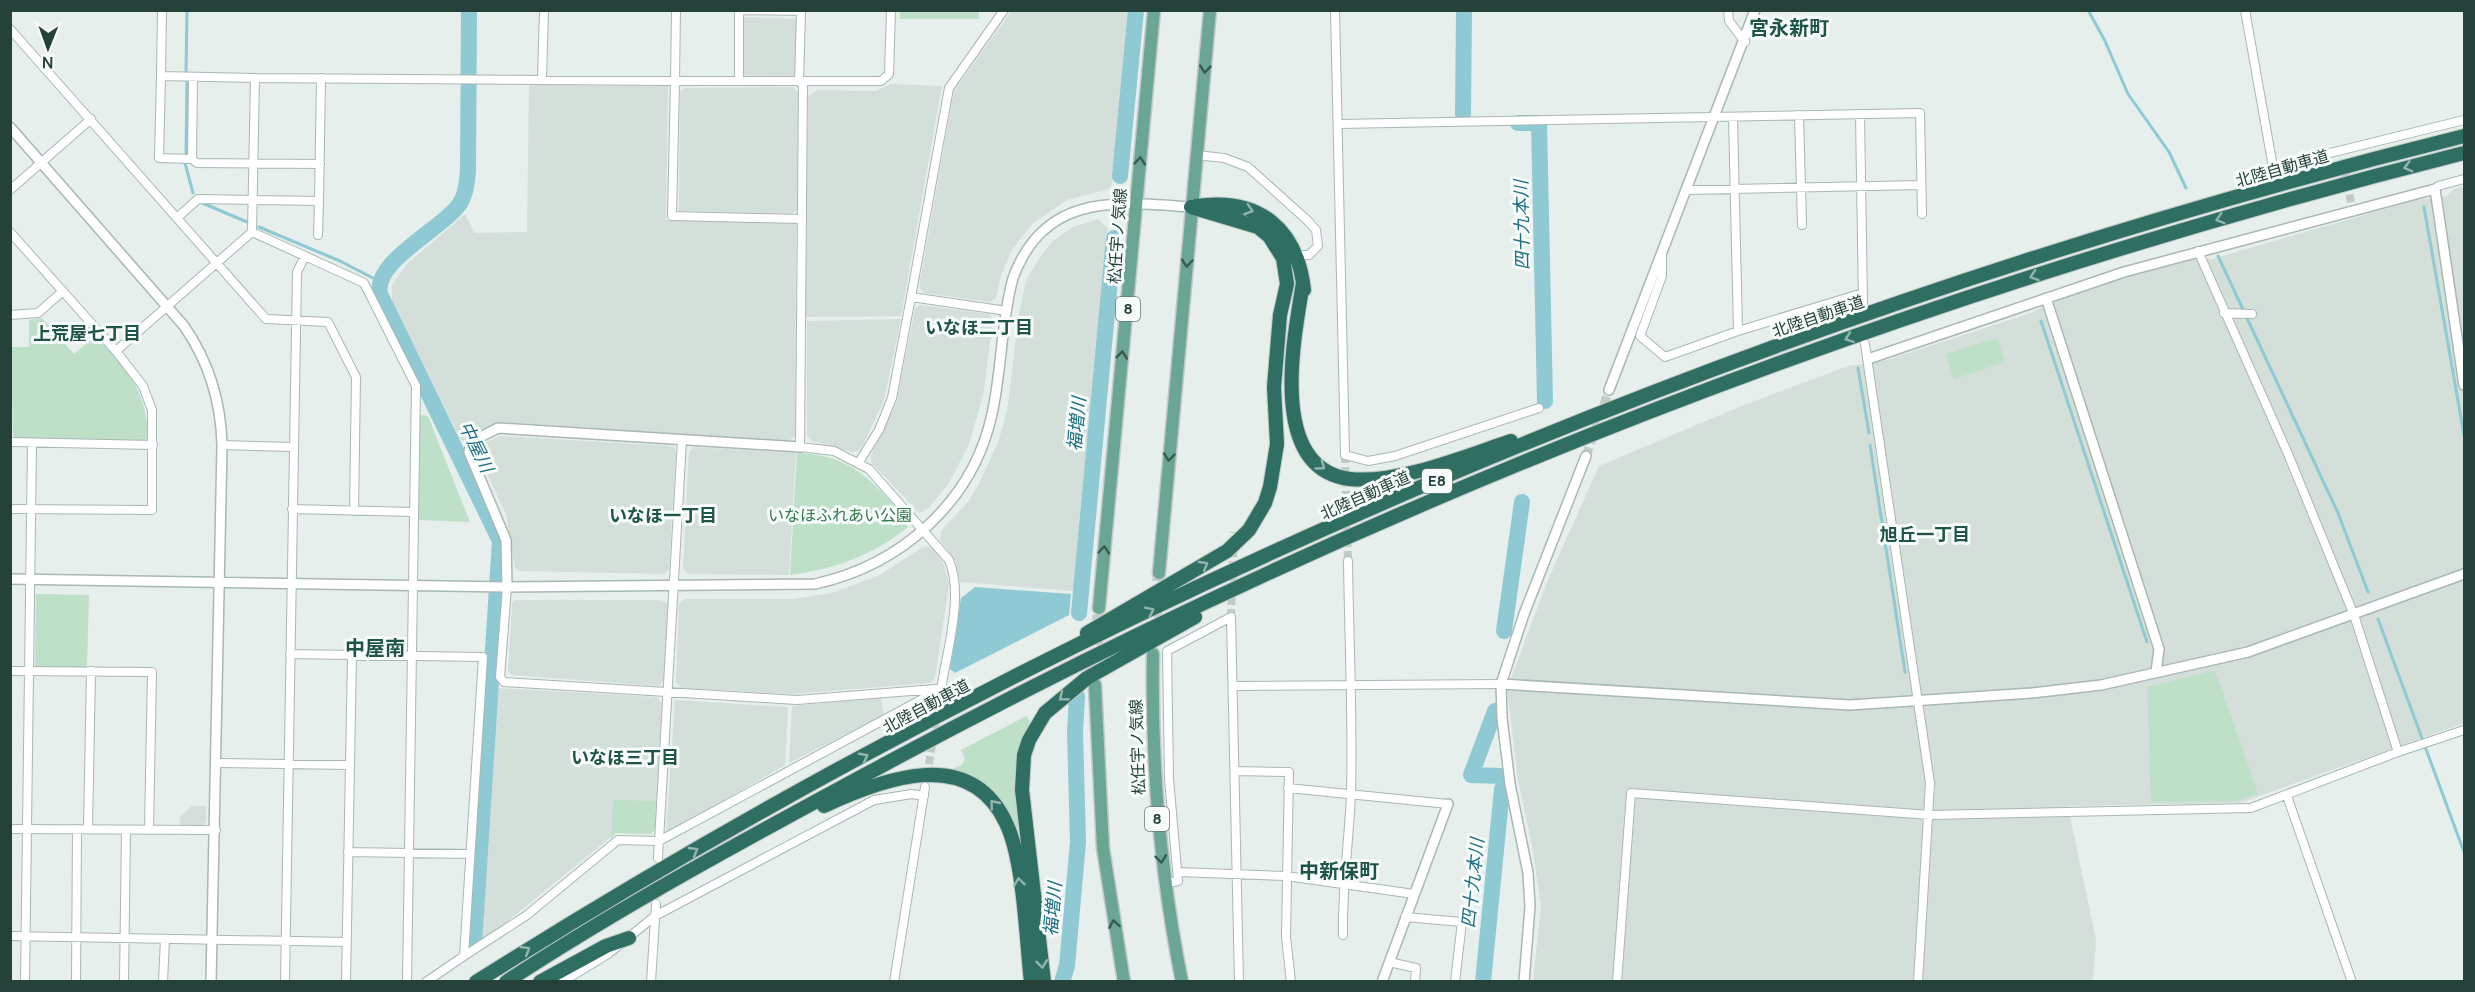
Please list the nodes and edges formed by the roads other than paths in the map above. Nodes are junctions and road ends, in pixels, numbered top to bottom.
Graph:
1 (162, 10) edge
2 (544, 10) edge
3 (676, 10) edge
4 (741, 10) edge
5 (891, 10) edge
6 (1004, 10) edge
7 (1154, 10) edge
8 (1210, 10) edge
9 (1335, 10) edge
10 (1728, 10) edge
11 (1755, 10) edge
12 (2245, 10) edge
13 (10, 29) edge
14 (1744, 42) junction
15 (161, 76) junction
16 (193, 77) junction
17 (255, 78) junction
18 (321, 78) junction
19 (542, 79) junction
20 (675, 81) junction
21 (739, 81) junction
22 (801, 82) junction
23 (1860, 114) junction
24 (1799, 116) junction
25 (1716, 117) junction
26 (1733, 117) junction
27 (91, 119) junction
28 (2464, 120) edge
29 (1339, 124) junction
30 (10, 127) edge
31 (2464, 136) edge
32 (2464, 153) edge
33 (1196, 155) junction
34 (192, 159) junction
35 (41, 163) junction
36 (254, 163) junction
37 (320, 164) junction
38 (2464, 179) edge
39 (1921, 185) junction
40 (1862, 186) junction
41 (1802, 188) junction
42 (1735, 189) junction
43 (2435, 189) junction
44 (10, 190) edge
45 (1688, 190) junction
46 (253, 201) junction
47 (319, 201) junction
48 (1137, 203) junction
49 (1191, 207) junction
50 (1922, 214) dead end
51 (178, 218) junction
52 (800, 219) junction
53 (1802, 225) dead end
54 (10, 232) edge
55 (252, 232) junction
56 (318, 235) dead end
57 (2198, 251) junction
58 (1297, 255) junction
59 (1662, 255) junction
60 (305, 256) junction
61 (216, 262) junction
62 (63, 291) junction
63 (1863, 293) junction
64 (911, 297) junction
65 (2046, 298) junction
66 (1863, 303) dead end
67 (168, 304) junction
68 (1007, 311) junction
69 (2228, 313) junction
70 (2252, 314) dead end
71 (10, 315) edge
72 (296, 320) junction
73 (1738, 331) junction
74 (1865, 344) dead end
75 (116, 351) junction
76 (1868, 359) junction
77 (1674, 385) junction
78 (2464, 385) edge
79 (1609, 390) tunnel mouth
80 (1539, 408) dead end
81 (682, 440) junction
82 (10, 442) edge
83 (32, 444) junction
84 (153, 445) junction
85 (222, 445) junction
86 (292, 447) junction
87 (800, 447) junction
88 (1586, 456) tunnel mouth
89 (859, 462) junction
90 (10, 508) edge
91 (31, 509) junction
92 (292, 509) junction
93 (354, 511) junction
94 (413, 512) junction
95 (925, 530) junction
96 (1313, 552) junction
97 (1348, 561) tunnel mouth
98 (1159, 573) tunnel mouth
99 (2464, 574) edge
100 (10, 579) edge
101 (30, 579) junction
102 (220, 581) junction
103 (291, 582) junction
104 (411, 585) junction
105 (504, 587) junction
106 (674, 587) junction
107 (1099, 608) tunnel mouth
108 (2354, 615) junction
109 (290, 654) junction
110 (1153, 654) dead end
111 (352, 656) junction
112 (412, 656) junction
113 (10, 671) edge
114 (30, 671) junction
115 (91, 671) junction
116 (2156, 672) junction
117 (1351, 683) junction
118 (1501, 684) junction
119 (1095, 685) tunnel mouth
120 (1233, 686) junction
121 (941, 689) junction
122 (990, 690) junction
123 (668, 693) junction
124 (1919, 702) junction
125 (2464, 730) edge
126 (2398, 752) junction
127 (217, 763) junction
128 (288, 764) junction
129 (350, 765) junction
130 (1235, 771) junction
131 (926, 786) tunnel mouth
132 (1288, 788) junction
133 (1351, 792) junction
134 (924, 796) junction
135 (2287, 796) junction
136 (1448, 804) joint
137 (1930, 815) junction
138 (10, 829) edge
139 (27, 829) junction
140 (77, 829) junction
141 (88, 829) junction
142 (126, 830) junction
143 (150, 830) junction
144 (216, 830) junction
145 (659, 841) junction
146 (348, 852) junction
147 (408, 853) junction
148 (470, 854) junction
149 (658, 858) dead end
150 (1178, 872) junction
151 (1237, 872) junction
152 (1286, 876) junction
153 (1164, 884) junction
154 (1346, 884) junction
155 (1414, 894) junction
156 (656, 904) dead end
157 (655, 916) junction
158 (1406, 916) junction
159 (607, 920) junction
160 (1343, 935) dead end
161 (10, 936) edge
162 (26, 936) junction
163 (75, 937) junction
164 (124, 938) junction
165 (629, 938) junction
166 (165, 939) junction
167 (214, 939) junction
168 (285, 941) junction
169 (346, 942) junction
170 (464, 956) junction
171 (1389, 962) junction
172 (25, 981) edge
173 (76, 981) edge
174 (124, 981) edge
175 (163, 981) edge
176 (211, 981) edge
177 (285, 981) edge
178 (346, 981) edge
179 (406, 981) edge
180 (426, 981) edge
181 (476, 981) edge
182 (506, 981) edge
183 (540, 981) edge
184 (562, 981) edge
185 (651, 981) edge
186 (894, 981) edge
187 (1031, 981) edge
188 (1044, 981) edge
189 (1124, 981) edge
190 (1182, 981) edge
191 (1239, 981) edge
192 (1291, 981) edge
193 (1382, 981) edge
194 (1415, 981) edge
195 (1455, 981) edge
196 (1524, 981) edge
197 (1617, 981) edge
198 (1918, 981) edge
199 (2352, 981) edge

1 - 15 street
2 - 19 street
3 - 20 street
4 - 21 street
4 - 22 street
5 - 22 street
6 - 64 street
48 -> 7 main road, 松任宇ノ気線 / 8
8 -> 33 main road
9 - 29 street
10 - 14 street
11 - 14 street
12 - 28 street
13 - 27 street
14 - 25 street
15 - 16 street
15 - 34 street
16 - 17 street
16 - 34 street
17 - 18 street
17 - 36 street
18 - 19 street
18 - 37 street
19 - 20 street
20 - 21 street
20 - 52 street
21 - 22 street
22 - 52 street
23 - 24 street
23 - 39 street
23 - 40 street
24 - 26 street
24 - 41 street
25 - 26 street
25 - 29 street
25 - 45 street
26 - 42 street
27 - 35 street
27 - 51 street
29 - 80 street
30 - 35 street
31 - 77 highway, 北陸自動車道 / E8
32 -> 96 highway, 北陸自動車道 / E8
33 - 49 main road
33 - 58 street
34 - 36 street
35 - 44 street
35 - 67 street
36 - 37 street
36 - 46 street
37 - 47 street
38 - 43 street
39 - 40 street
39 - 50 street
40 - 41 street
40 - 63 street
41 - 42 street
41 - 53 street
42 - 45 street
42 - 73 street
43 - 57 street
43 - 78 street
45 - 59 street
46 - 47 street
46 - 51 street
46 - 55 street
47 - 56 street
48 - 49 street
48 - 68 street
107 -> 48 main road, 松任宇ノ気線 / 8
49 -> 58 highway
49 -> 98 main road
122 -> 49 highway
51 - 61 street
52 - 87 street
54 - 62 street
55 - 60 street
55 - 61 street
57 - 65 street
57 - 69 street
58 -> 77 highway
59 - 73 street
59 - 79 street
60 - 72 street
60 - 94 street
61 - 67 street
61 - 72 street
62 - 71 street
62 - 75 street
63 - 66 street
63 - 73 street
64 - 68 street
64 - 89 street
65 - 76 street
65 - 116 street
67 - 75 street
67 - 85 street
68 - 95 street
69 - 70 street
69 - 108 street
72 - 86 street
72 - 93 street
74 - 76 street
75 - 84 street
76 - 124 street
122 -> 77 highway, 北陸自動車道 / E8
81 - 87 street
81 - 105 street
81 - 106 street
82 - 83 street
83 - 84 street
83 - 91 street
84 - 91 street
85 - 86 street
85 - 102 street
86 - 92 street
87 - 89 street
88 - 118 street
89 - 95 street
90 - 91 street
91 - 101 street
92 - 93 street
92 - 103 street
93 - 94 street
94 - 104 street
95 - 106 street
95 - 121 street
96 - 159 highway, 北陸自動車道 / E8
96 -> 188 highway
97 - 117 street
99 - 108 street
100 - 101 street
101 - 102 street
101 - 114 street
102 - 103 street
102 - 127 street
103 - 104 street
103 - 109 street
104 - 105 street
104 - 112 street
105 - 106 street
105 - 123 street
106 - 123 street
108 - 116 street
108 - 126 street
109 - 111 street
109 - 128 street
110 -> 153 main road, 松任宇ノ気線 / 8
111 - 112 street
111 - 129 street
112 - 147 street
112 - 148 street
113 - 114 street
114 - 115 street
114 - 139 street
115 - 141 street
115 - 143 street
116 - 124 street
117 - 118 street
117 - 120 street
117 - 133 street
118 - 124 street
118 - 196 street
189 -> 119 main road
120 - 130 street
120 - 150 street
121 - 123 street
121 - 145 street
181 -> 122 highway, 北陸自動車道 / E8
123 - 145 street
124 - 137 street
125 - 126 street
126 - 135 street
127 - 128 street
127 - 144 street
128 - 129 street
128 - 168 street
129 - 146 street
130 - 132 street
130 - 151 street
131 - 134 street
132 - 133 street
132 - 152 street
133 - 136 street
133 - 154 street
134 - 157 street
134 - 186 street
135 - 137 street
135 - 199 street
136 - 155 street
137 - 197 street
137 - 198 street
138 - 139 street
139 - 140 street
139 - 162 street
140 - 141 street
140 - 163 street
141 - 142 street
142 - 143 street
142 - 164 street
143 - 144 street
144 - 167 street
145 - 149 street
145 - 170 street
146 - 147 street
146 - 169 street
147 - 148 street
147 - 179 street
148 - 170 street
150 - 151 street
150 - 153 street
151 - 152 street
151 - 191 street
152 - 154 street
152 - 192 street
153 - 190 main road, 松任宇ノ気線 / 8
154 - 155 street
154 - 160 street
155 - 158 street
156 - 157 street
157 - 165 street
157 - 185 street
158 - 171 street
158 - 195 street
159 - 182 highway, 北陸自動車道 / E8
187 -> 159 highway
161 - 162 street
162 - 163 street
162 - 172 street
163 - 164 street
163 - 173 street
164 - 166 street
164 - 174 street
165 - 183 highway
165 - 184 street
166 - 167 street
166 - 175 street
167 - 168 street
167 - 176 street
168 - 169 street
168 - 177 street
169 - 178 street
170 - 180 street
171 - 193 street
171 - 194 street

